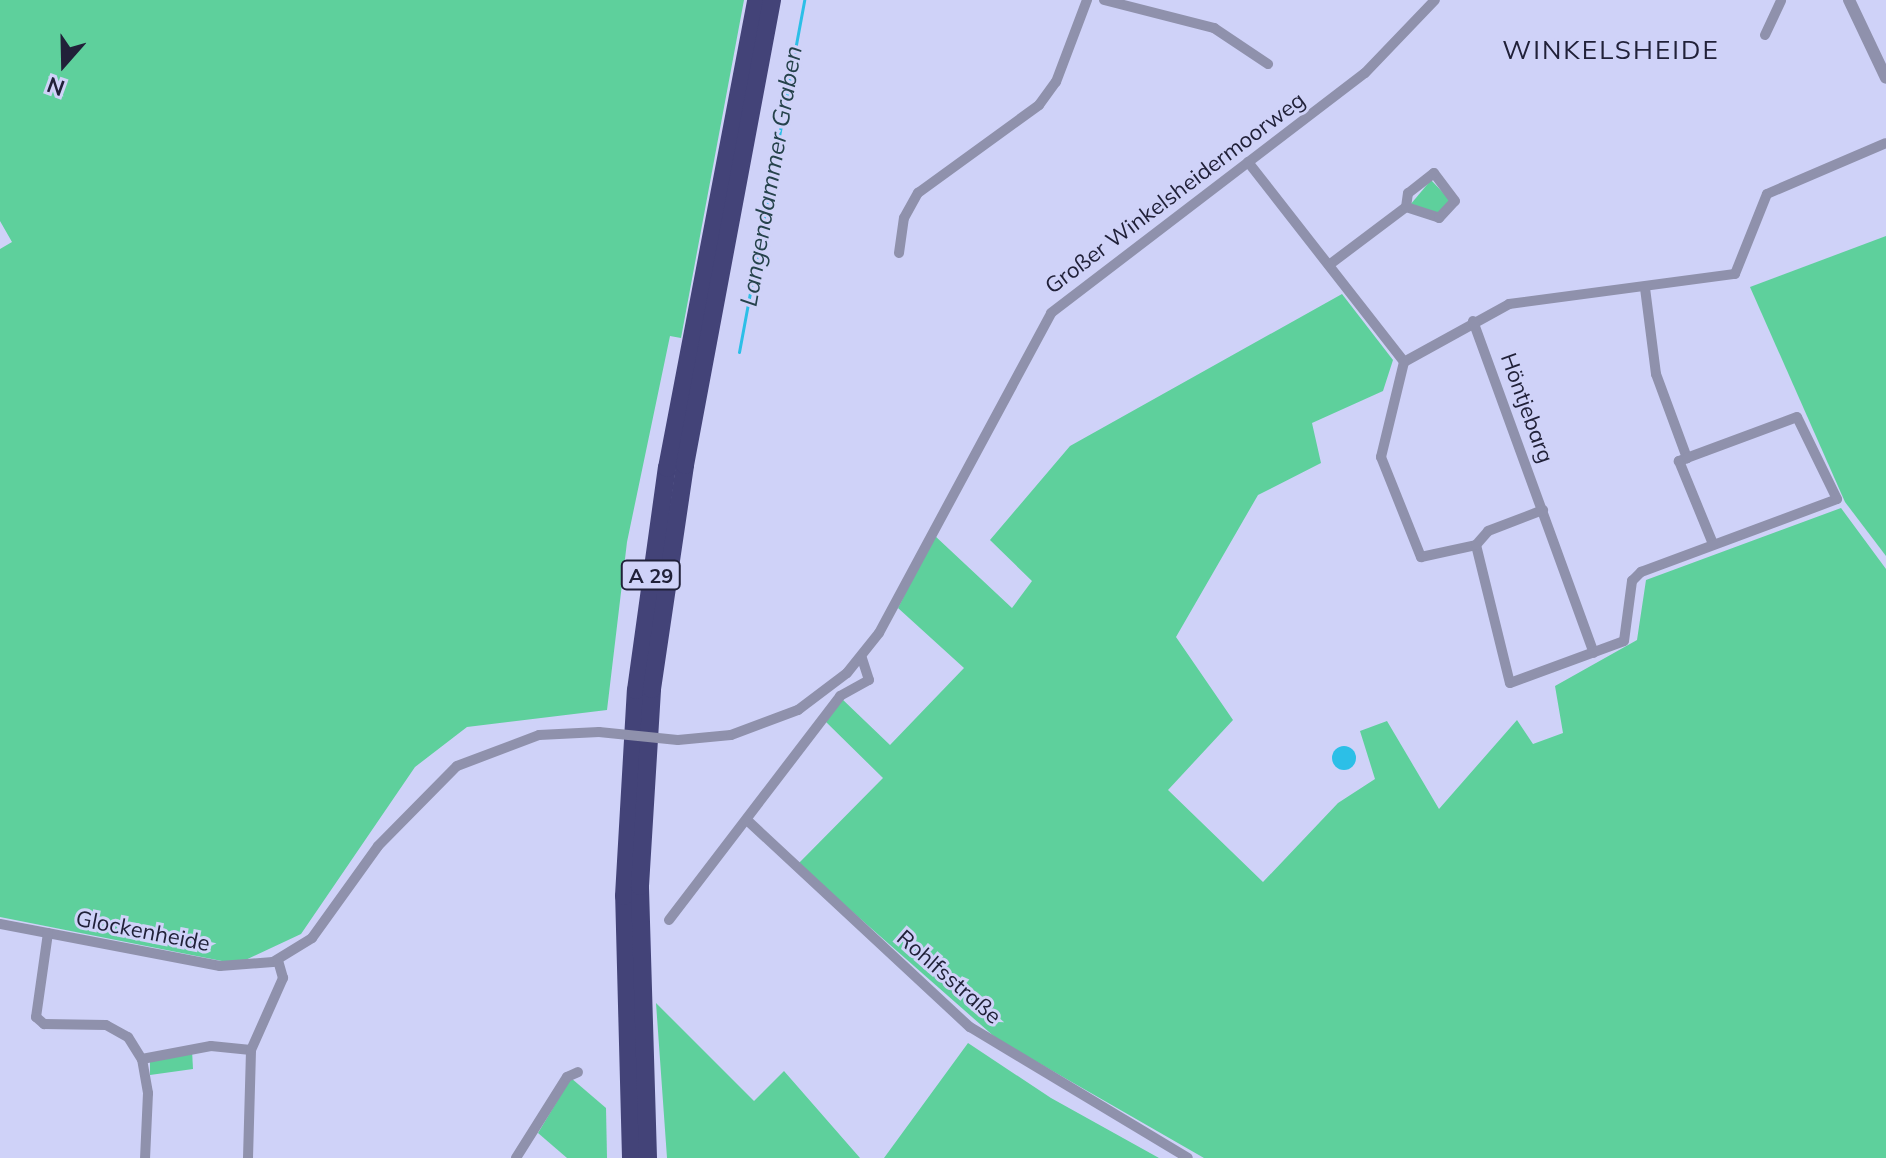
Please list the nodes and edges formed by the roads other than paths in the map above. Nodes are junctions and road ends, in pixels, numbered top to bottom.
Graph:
1 (756, 0) edge
2 (772, 0) edge
3 (1087, 0) edge
4 (1104, 0) edge
5 (1435, 0) edge
6 (1781, 0) edge
7 (1849, 0) edge
8 (1765, 35) dead end
9 (1268, 64) dead end
10 (1886, 78) edge
11 (1886, 143) edge
12 (1248, 162) junction
13 (1406, 207) junction
14 (899, 253) dead end
15 (1329, 265) junction
16 (1645, 288) junction
17 (1473, 321) junction
18 (1404, 362) junction
19 (1687, 458) junction
20 (1543, 510) junction
21 (1713, 544) junction
22 (1476, 545) junction
23 (1594, 653) junction
24 (862, 658) junction
25 (748, 821) junction
26 (669, 920) dead end
27 (0, 924) edge
28 (48, 933) junction
29 (278, 960) junction
30 (251, 1050) junction
31 (142, 1059) junction
32 (578, 1072) dead end
33 (145, 1158) edge
34 (248, 1158) edge
35 (516, 1158) edge
36 (631, 1158) edge
37 (648, 1158) edge
38 (1188, 1158) edge

1 - 36 highway, A 29
2 - 37 highway, A 29
3 - 14 street
4 - 9 street
5 - 12 street, Großer Winkelsheidermoorweg
6 - 8 street
7 - 10 street
11 - 16 street
12 - 15 street
12 - 24 street, Großer Winkelsheidermoorweg
13 - 13 street
13 - 15 street
15 - 18 street
16 - 17 street
16 - 19 street
17 - 18 street
17 - 20 street, Höntjebarg
18 - 22 street
19 - 21 street
19 - 21 street
20 - 22 street
20 - 23 street, Höntjebarg
21 - 23 street
22 - 23 street
24 - 25 street, Großer Winkelsheidermoorweg
24 - 29 street, Großer Winkelsheidermoorweg, bridge
25 - 26 street, Großer Winkelsheidermoorweg
25 - 38 street, Rohlfsstraße
27 - 28 street, Glockenheide
28 - 29 street, Glockenheide
28 - 31 street
29 - 30 street
30 - 31 street
30 - 34 street
31 - 33 street
32 - 35 street

